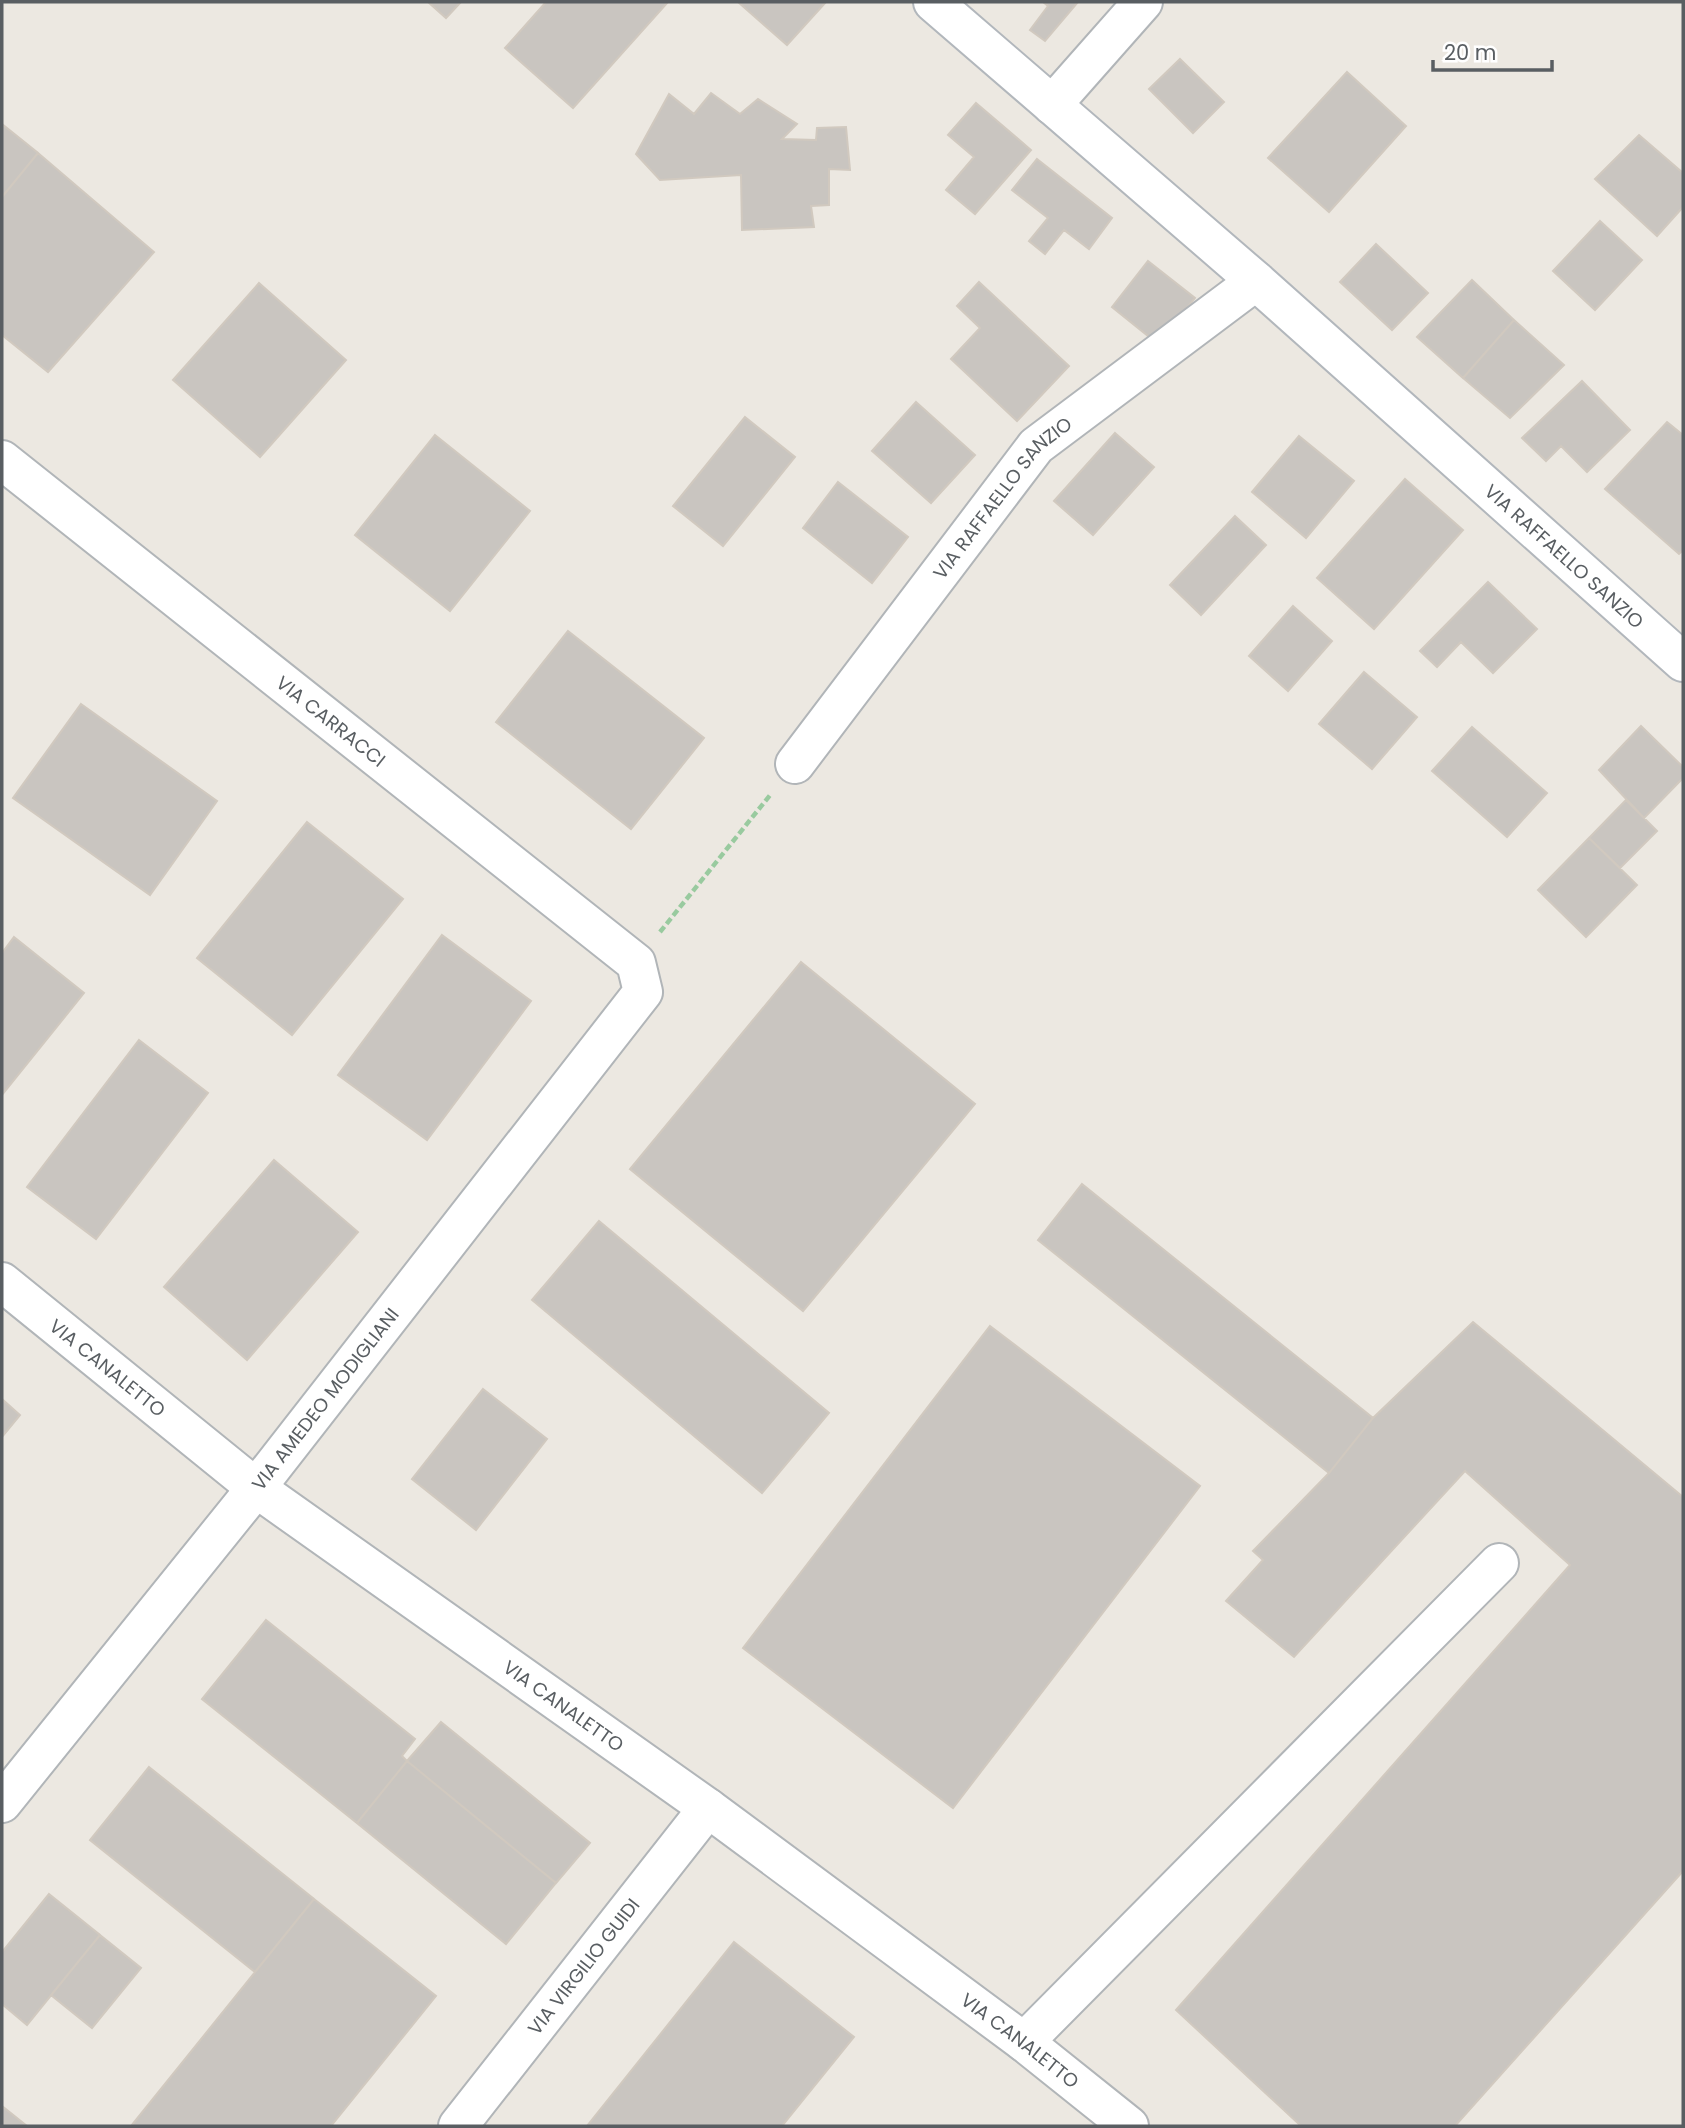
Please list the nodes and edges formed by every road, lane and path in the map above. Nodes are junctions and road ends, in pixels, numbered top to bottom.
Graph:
1 (933, 2) edge
2 (1143, 2) edge
3 (1052, 105) junction
4 (1256, 281) junction
5 (2, 460) edge
6 (1683, 662) edge
7 (795, 764) joint
8 (639, 978) junction
9 (2, 1282) edge
10 (256, 1488) junction
11 (1499, 1563) dead end
12 (2, 1803) edge
13 (708, 1808) junction
14 (1024, 2042) junction
15 (458, 2126) edge
16 (1129, 2126) edge

1 - 3 street, VIA RAFFAELLO SANZIO
2 - 3 street
3 - 4 street, VIA RAFFAELLO SANZIO
4 - 6 street, VIA RAFFAELLO SANZIO
4 - 7 street, VIA RAFFAELLO SANZIO
5 - 8 street, VIA CARRACCI
7 - 8 path
8 - 10 street, VIA AMEDEO MODIGLIANI
9 - 10 street, VIA CANALETTO
10 - 12 street, VIA AMEDEO MODIGLIANI
10 - 13 street, VIA CANALETTO
11 - 14 street
13 - 14 street, VIA CANALETTO
13 - 15 street, VIA VIRGILIO GUIDI
14 - 16 street, VIA CANALETTO

